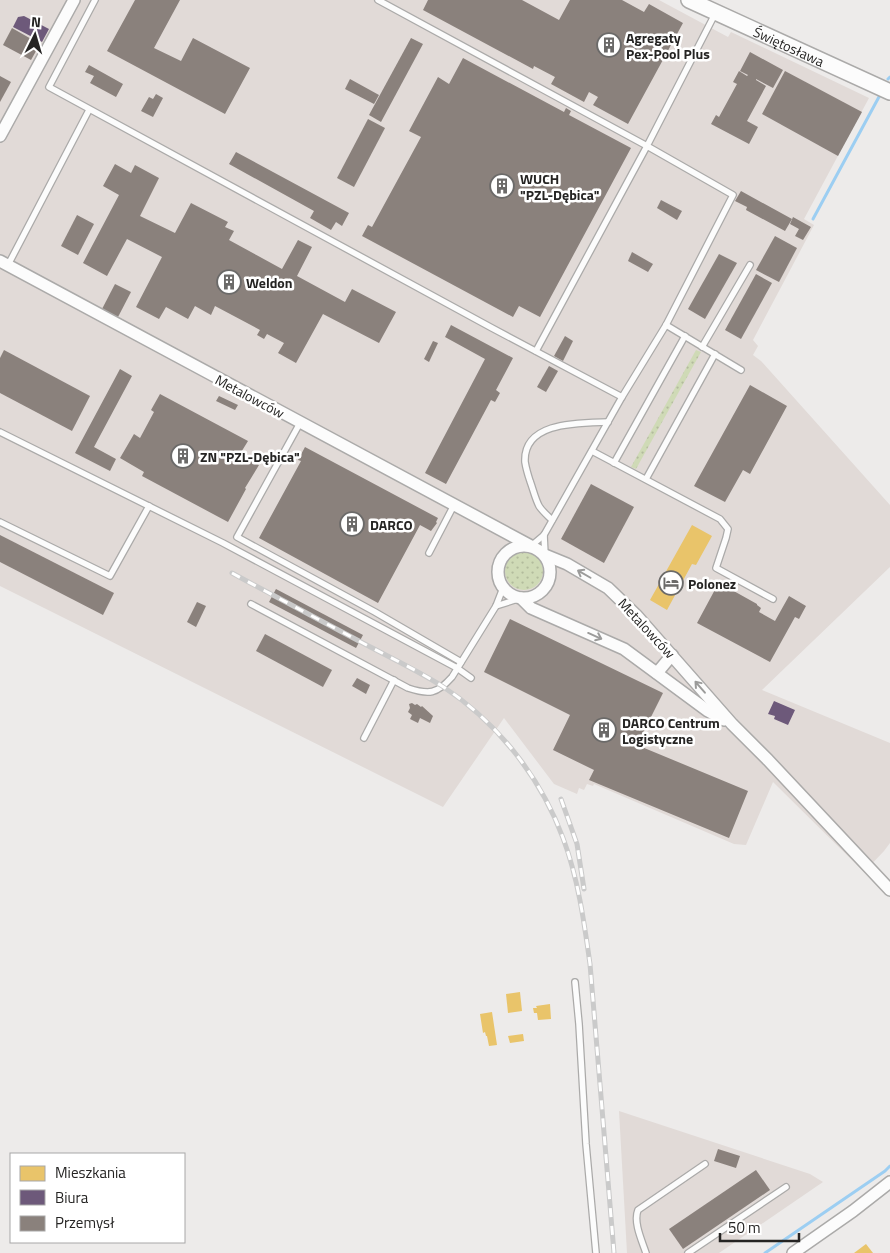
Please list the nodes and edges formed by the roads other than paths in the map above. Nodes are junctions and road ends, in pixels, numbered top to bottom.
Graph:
1 (74, 0) edge
2 (95, 0) edge
3 (378, 0) edge
4 (689, 0) edge
5 (716, 12) junction
6 (890, 92) edge
7 (89, 110) junction
8 (0, 136) edge
9 (647, 146) junction
10 (4, 263) edge
11 (750, 265) dead end
12 (666, 325) junction
13 (685, 336) junction
14 (702, 347) junction
15 (536, 351) junction
16 (715, 354) junction
17 (741, 370) dead end
18 (622, 397) junction
19 (300, 422) junction
20 (608, 422) junction
21 (0, 432) edge
22 (592, 451) junction
23 (614, 463) junction
24 (646, 480) junction
25 (454, 505) junction
26 (149, 506) junction
27 (552, 520) junction
28 (0, 522) edge
29 (500, 530) junction
30 (544, 534) junction
31 (531, 546) junction
32 (429, 552) dead end
33 (505, 552) junction
34 (545, 555) junction
35 (503, 588) junction
36 (521, 598) junction
37 (773, 600) dead end
38 (251, 604) dead end
39 (496, 606) junction
40 (672, 655) junction
41 (461, 662) junction
42 (457, 668) junction
43 (657, 673) junction
44 (471, 678) dead end
45 (394, 680) junction
46 (732, 724) junction
47 (364, 738) dead end
48 (890, 890) edge
49 (575, 982) dead end
50 (705, 1164) dead end
51 (890, 1182) edge
52 (786, 1187) dead end
53 (596, 1253) edge
54 (646, 1253) edge
55 (688, 1253) edge
56 (793, 1253) edge

1 - 8 street
2 - 7 lane
3 - 9 lane
4 - 5 street, Świętosława
5 - 6 street, Świętosława
5 - 9 lane
7 - 10 lane
7 - 15 lane
9 - 12 lane
9 - 15 lane
10 - 19 street, Metalowców
11 - 14 lane
12 - 13 lane
12 - 18 lane
13 - 14 lane
13 - 23 lane
14 - 16 lane
15 - 18 lane
16 - 17 lane
16 - 24 lane
18 - 20 lane
19 - 25 street, Metalowców
19 - 41 lane
20 - 22 lane
20 - 27 lane
21 - 26 lane
22 - 23 lane
22 - 27 lane
23 - 24 lane
24 - 37 lane
25 - 29 street, Metalowców
25 - 32 lane
26 - 28 lane
26 - 42 lane
27 - 30 lane
29 - 31 street, Metalowców
29 - 33 street
30 - 31 lane
30 - 34 lane
31 - 33 street
31 - 34 street, Metalowców
33 - 35 street
34 - 36 street
40 -> 34 street, Metalowców
35 - 36 street, Metalowców
35 - 39 lane
36 - 39 lane
36 -> 43 street, Metalowców
38 - 45 lane
39 - 41 lane
40 - 43 street
46 -> 40 street, Metalowców
41 - 42 lane
42 - 44 lane
42 - 45 lane
43 - 46 street, Metalowców
45 - 47 lane
46 - 48 street, Metalowców
49 - 53 lane
50 - 54 lane
51 - 56 street
52 - 55 lane

